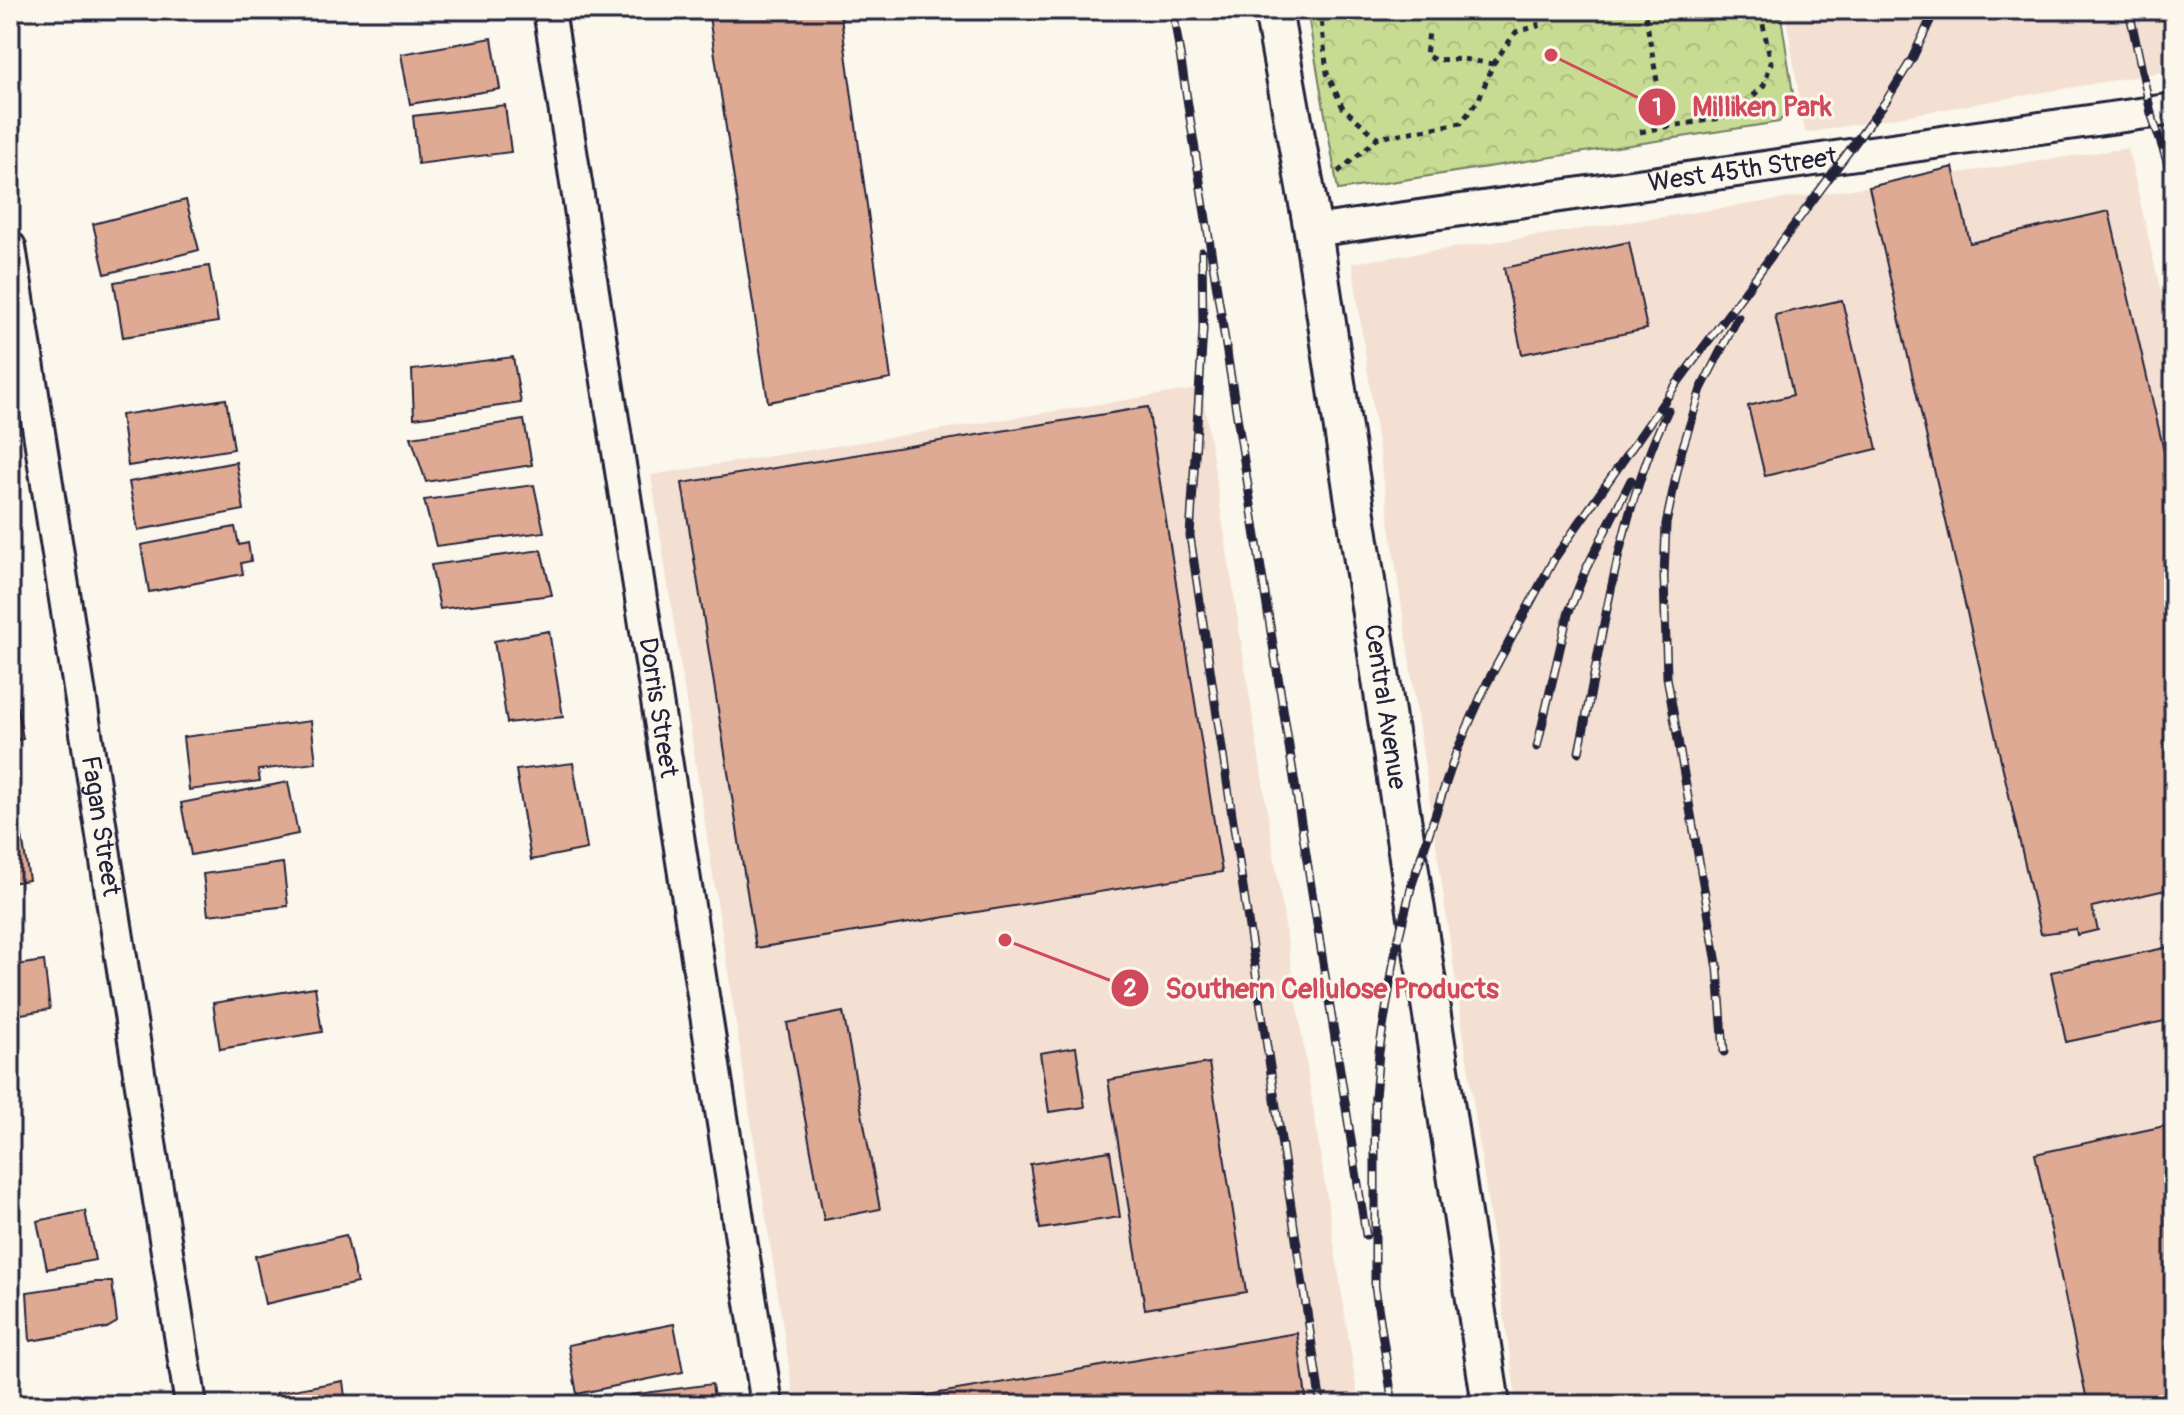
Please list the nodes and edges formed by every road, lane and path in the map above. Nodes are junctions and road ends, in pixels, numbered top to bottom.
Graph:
1 (549, 10) edge
2 (1273, 10) edge
3 (1320, 10) edge
4 (1537, 10) edge
5 (1641, 10) edge
6 (1760, 10) edge
7 (1429, 32) dead end
8 (1493, 64) junction
9 (2174, 109) edge
10 (1665, 127) junction
11 (1640, 132) dead end
12 (1378, 138) junction
13 (1310, 214) junction
14 (10, 247) edge
15 (191, 1405) edge
16 (767, 1405) edge
17 (1491, 1405) edge

1 - 16 street, Dorris Street
2 - 13 street, Central Avenue
3 - 12 path
4 - 8 path
5 - 10 path
6 - 10 path
7 - 8 path
8 - 12 path
9 - 13 street, West 45th Street
10 - 11 path
12 - 13 path
13 - 17 street, Central Avenue
14 - 15 street, Fagan Street

